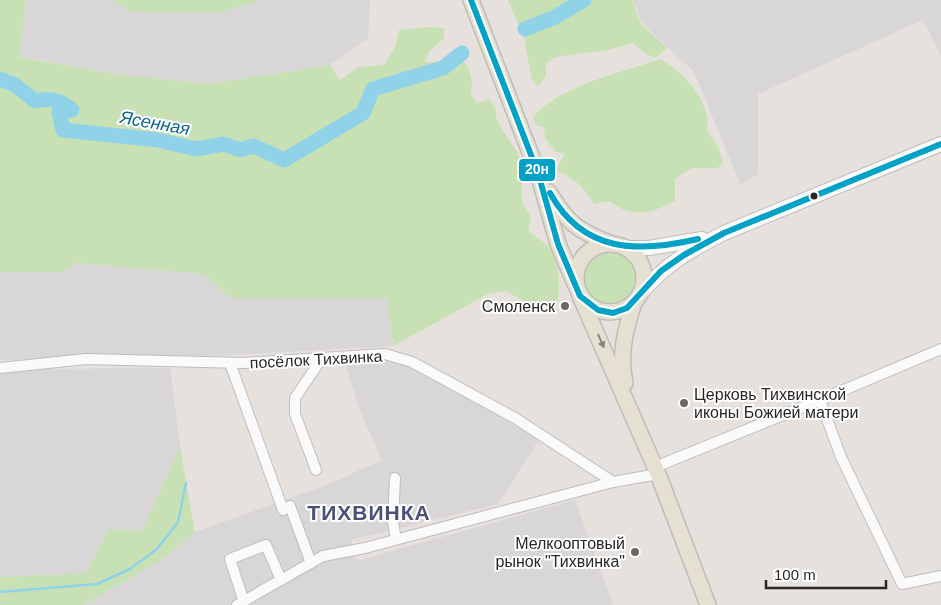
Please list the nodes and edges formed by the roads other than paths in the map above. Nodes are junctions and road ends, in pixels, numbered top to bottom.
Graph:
1 (471, 0) edge
2 (941, 144) edge
3 (538, 173) junction
4 (724, 233) junction
5 (620, 246) junction
6 (579, 292) junction
7 (638, 298) junction
8 (941, 348) edge
9 (322, 358) junction
10 (230, 363) junction
11 (0, 368) edge
12 (820, 400) junction
13 (630, 407) junction
14 (316, 470) dead end
15 (657, 470) junction
16 (395, 478) dead end
17 (613, 482) junction
18 (396, 539) junction
19 (311, 563) junction
20 (941, 576) edge
21 (281, 580) junction
22 (240, 604) edge
23 (708, 605) edge

1 - 3 main road
2 - 4 main road
3 - 5 main road
3 - 6 main road
4 - 5 main road
4 - 7 main road
5 - 6 main road
5 - 7 main road
6 - 7 main road
6 -> 13 main road
7 - 13 main road
8 - 12 street
9 - 10 street, посёлок Тихвинка
9 - 14 street
9 - 17 street, посёлок Тихвинка
10 - 11 street, посёлок Тихвинка
10 - 19 street
12 - 15 street
12 - 20 street
13 - 15 main road
15 - 17 street
15 - 23 main road
16 - 18 street
17 - 18 street
18 - 19 street
19 - 21 street
21 - 22 street
21 - 22 street

